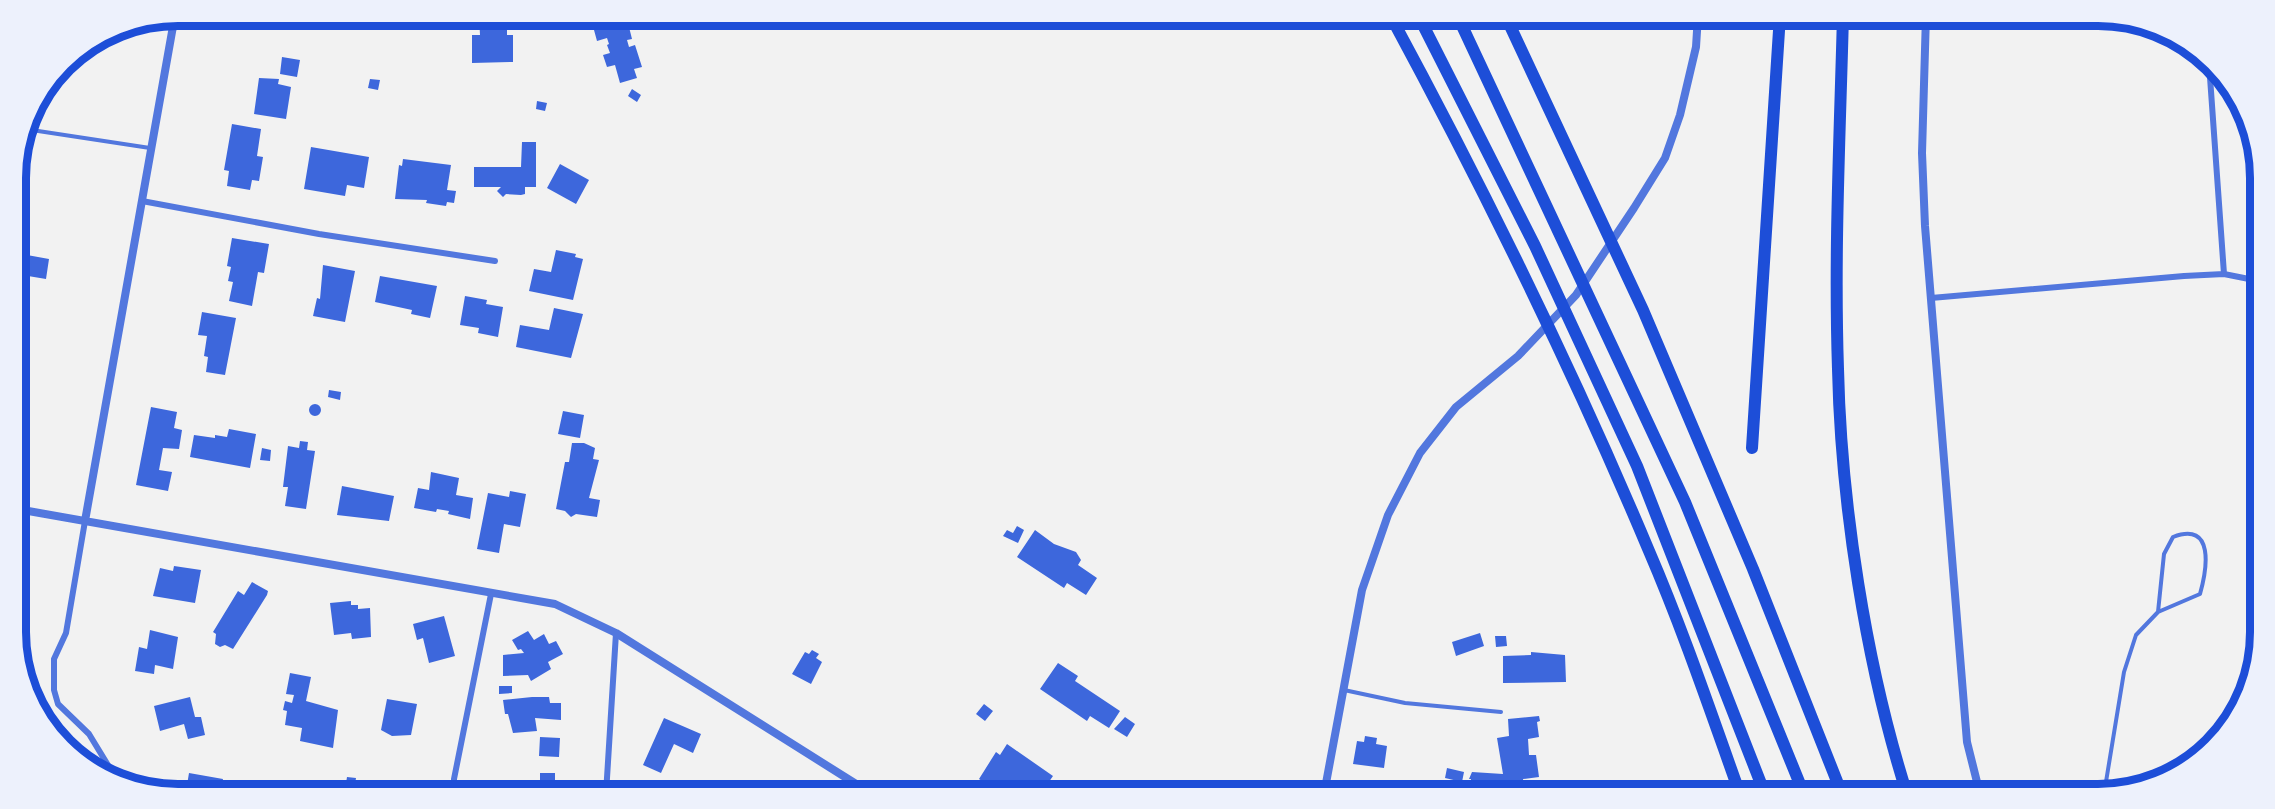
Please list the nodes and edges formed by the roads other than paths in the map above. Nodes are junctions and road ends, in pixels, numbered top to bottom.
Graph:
1 (173, 26) edge
2 (1396, 26) edge
3 (1424, 26) edge
4 (1462, 26) edge
5 (1510, 26) edge
6 (1697, 26) edge
7 (1779, 26) edge
8 (1844, 26) edge
9 (1926, 26) edge
10 (2210, 75) edge
11 (33, 130) edge
12 (151, 149) junction
13 (142, 201) junction
14 (495, 261) dead end
15 (2224, 274) junction
16 (2250, 279) edge
17 (1931, 298) junction
18 (1752, 448) dead end
19 (26, 511) edge
20 (85, 521) junction
21 (491, 594) junction
22 (2158, 612) junction
23 (616, 633) junction
24 (1343, 690) junction
25 (1501, 712) dead end
26 (110, 768) edge
27 (1326, 783) edge
28 (1736, 783) edge
29 (1761, 783) edge
30 (1800, 783) edge
31 (1838, 783) edge
32 (1904, 783) edge
33 (1977, 783) edge
34 (2106, 783) edge
35 (454, 784) edge
36 (607, 784) edge
37 (856, 784) edge

1 - 12 street
2 - 28 highway
3 - 29 highway
4 - 30 highway
5 - 31 highway
6 - 24 street
7 - 18 highway
8 - 32 highway
9 - 17 street
10 - 15 street
11 - 12 lane
12 - 13 street
13 - 14 street
13 - 20 street
15 - 16 street
15 - 17 street
17 - 33 street
19 - 20 street
20 - 21 street
20 - 26 street
21 - 23 street
21 - 35 street
22 - 22 lane
22 - 34 lane
23 - 36 street
23 - 37 street
24 - 25 lane
24 - 27 street

